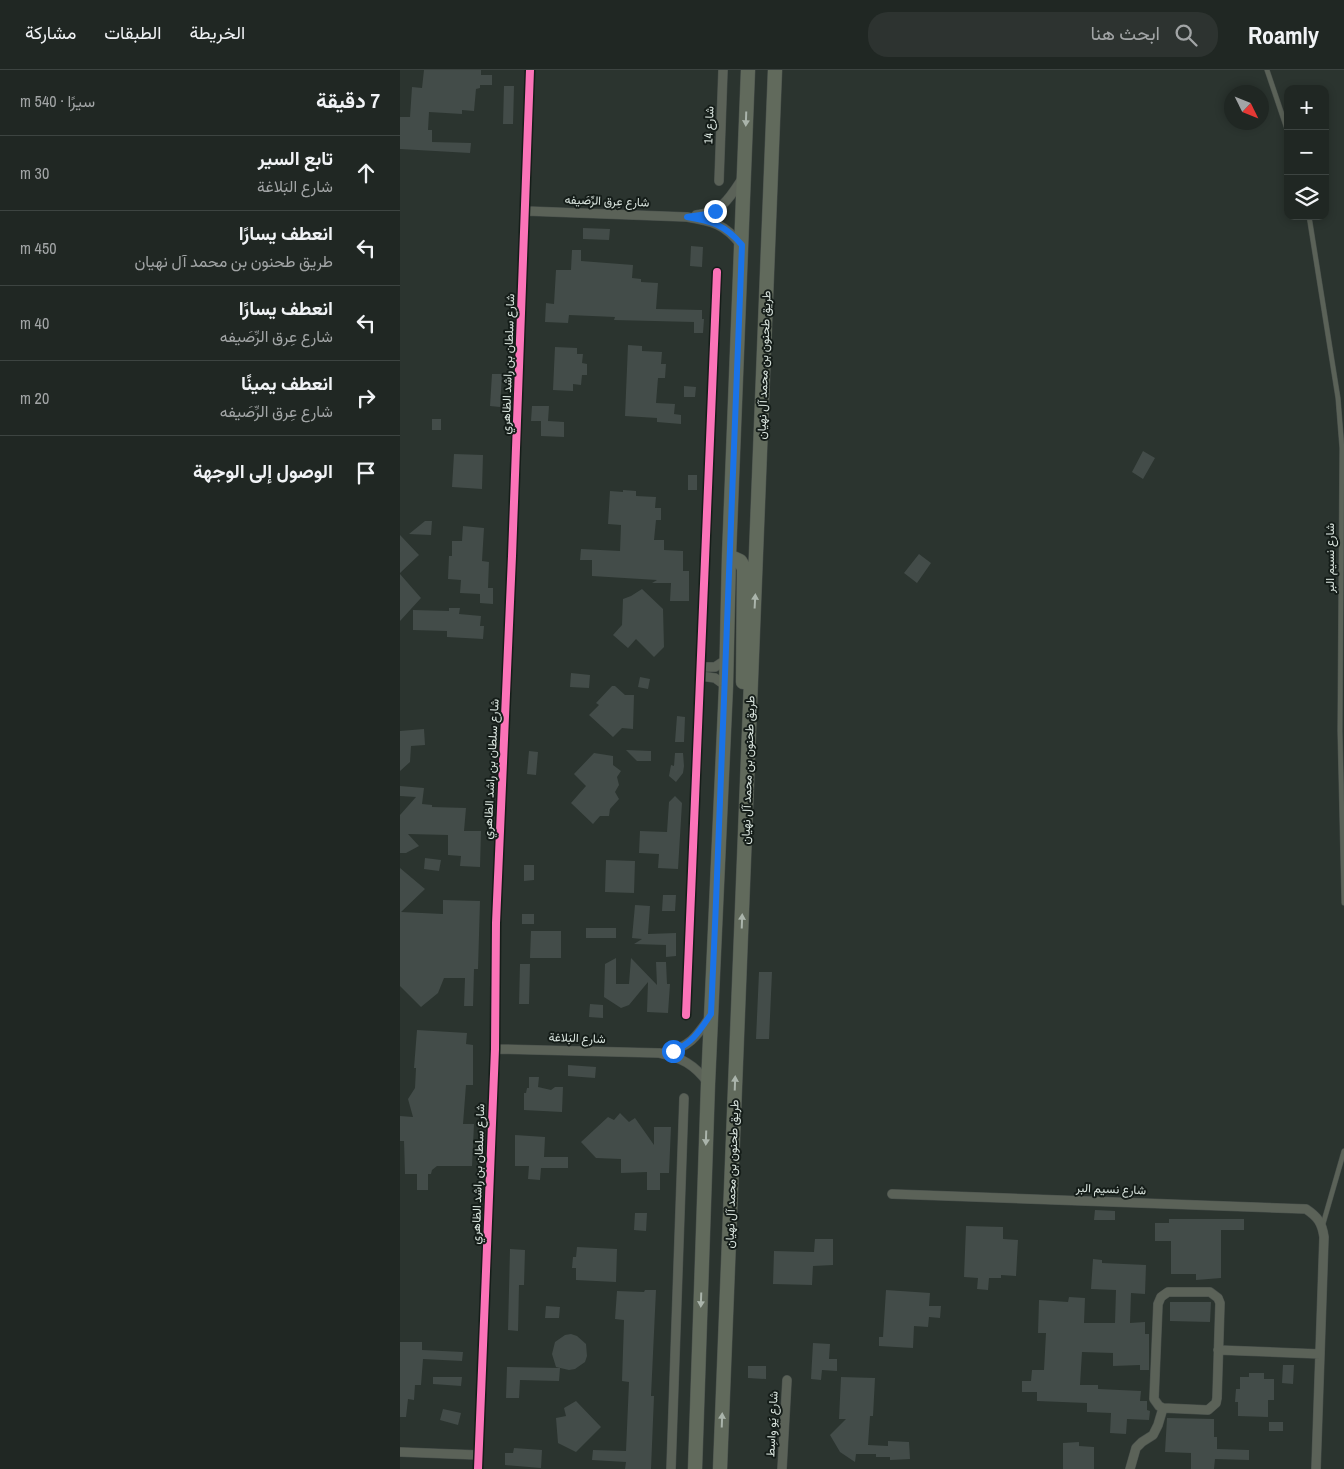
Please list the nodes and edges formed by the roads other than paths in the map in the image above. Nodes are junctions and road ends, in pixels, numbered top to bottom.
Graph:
1 (530, 70) edge
2 (723, 70) edge
3 (748, 70) edge
4 (775, 70) edge
5 (1268, 70) edge
6 (1287, 130) edge
7 (744, 176) junction
8 (719, 181) dead end
9 (526, 211) junction
10 (687, 217) junction
11 (1310, 220) edge
12 (742, 245) junction
13 (717, 272) dead end
14 (729, 556) junction
15 (727, 659) junction
16 (701, 672) junction
17 (726, 686) junction
18 (750, 709) junction
19 (1344, 903) edge
20 (711, 1014) junction
21 (686, 1015) dead end
22 (494, 1049) junction
23 (660, 1053) junction
24 (708, 1084) junction
25 (684, 1098) dead end
26 (1344, 1152) edge
27 (1344, 1173) edge
28 (1338, 1175) junction
29 (892, 1194) dead end
30 (1322, 1226) junction
31 (1218, 1350) junction
32 (1320, 1354) junction
33 (787, 1380) dead end
34 (1163, 1408) junction
35 (400, 1452) edge
36 (478, 1455) junction
37 (720, 1462) edge
38 (478, 1469) edge
39 (671, 1469) edge
40 (695, 1469) edge
41 (728, 1469) edge
42 (782, 1469) edge
43 (1130, 1469) edge
44 (1316, 1469) edge

1 - 9 street, شارع سلطان بن راشد الظاهري
2 - 8 street, شارع 14
3 -> 7 main road, طريق طحنون بن محمد آل نهيان
18 -> 4 main road, طريق طحنون بن محمد آل نهيان
5 - 6 lane
7 - 10 street, شارع عِرق الرِّصَيفه
7 - 12 main road, طريق طحنون بن محمد آل نهيان
9 - 10 street, شارع عِرق الرِّصَيفه
9 - 22 street, شارع سلطان بن راشد الظاهري
10 - 12 street, شارع عِرق الرِّصَيفه
11 - 19 lane, شارع نسيم البر
12 - 14 main road, طريق طحنون بن محمد آل نهيان
13 - 16 street
14 - 15 main road, طريق طحنون بن محمد آل نهيان
14 - 18 main road
15 - 16 street
15 - 17 main road, طريق طحنون بن محمد آل نهيان
16 - 17 street
16 - 21 street
17 - 20 main road, طريق طحنون بن محمد آل نهيان
37 -> 18 main road, طريق طحنون بن محمد آل نهيان
20 - 23 street, شارع البَلاغة
20 - 24 main road, طريق طحنون بن محمد آل نهيان
22 - 23 street, شارع البَلاغة
22 - 36 street, شارع سلطان بن راشد الظاهري
23 - 24 street, شارع البَلاغة
24 -> 40 main road, طريق طحنون بن محمد آل نهيان
25 - 39 street
26 - 28 lane
27 - 28 lane
28 - 30 lane
29 - 30 street, شارع نسيم البر
30 - 32 street
31 - 32 street
31 - 34 street
31 - 34 street
32 - 44 street
33 - 42 street, شارع يَو واسِط
34 - 43 street
35 - 36 street
36 - 38 street, شارع سلطان بن راشد الظاهري
37 - 41 street

